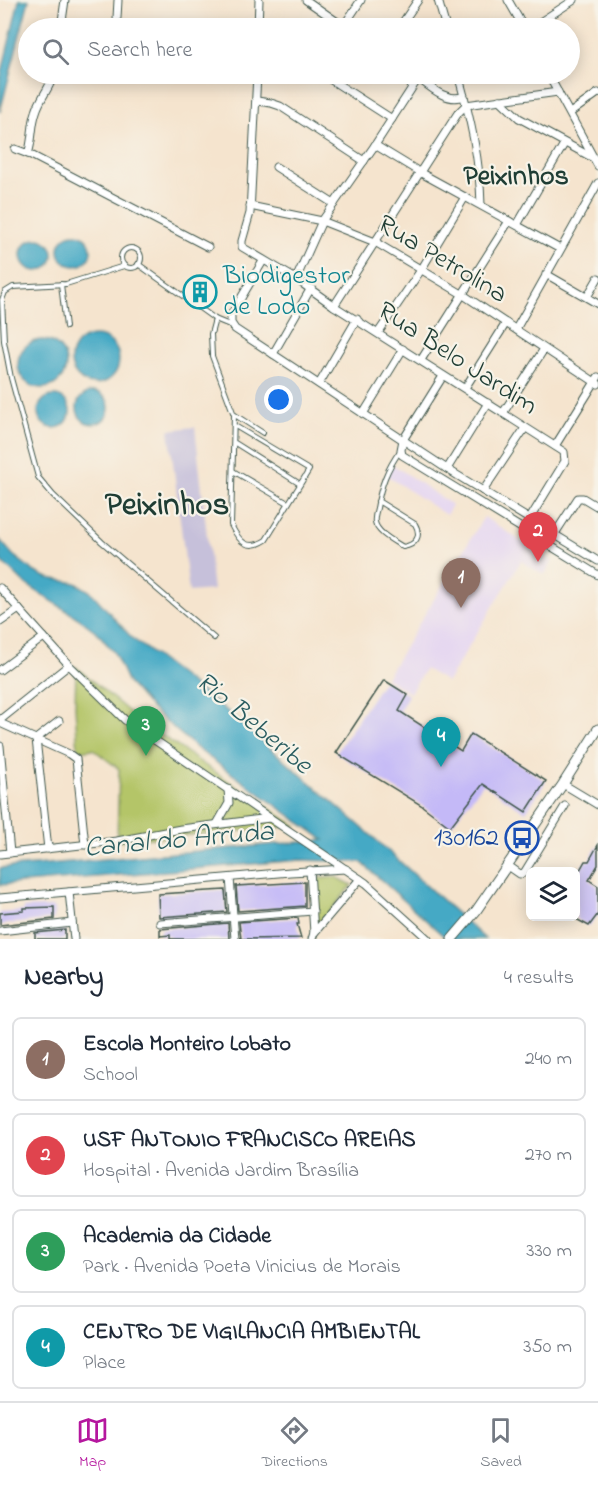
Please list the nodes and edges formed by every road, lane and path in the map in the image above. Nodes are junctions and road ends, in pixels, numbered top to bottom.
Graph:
1 (65, 0) edge
2 (118, 0) edge
3 (259, 0) edge
4 (306, 0) edge
5 (361, 0) edge
6 (418, 0) edge
7 (438, 0) edge
8 (508, 0) edge
9 (574, 0) edge
10 (62, 18) edge
11 (117, 18) dead end
12 (258, 18) edge
13 (330, 18) edge
14 (350, 18) edge
15 (406, 18) edge
16 (443, 18) edge
17 (518, 18) edge
18 (546, 18) edge
19 (50, 84) edge
20 (257, 84) edge
21 (338, 84) edge
22 (412, 84) edge
23 (428, 84) edge
24 (461, 84) edge
25 (554, 84) edge
26 (558, 92) junction
27 (598, 93) edge
28 (464, 96) junction
29 (500, 100) junction
30 (257, 101) junction
31 (466, 105) junction
32 (570, 113) junction
33 (392, 119) junction
34 (564, 144) junction
35 (375, 145) junction
36 (15, 149) dead end
37 (27, 154) junction
38 (364, 161) junction
39 (596, 163) edge
40 (276, 168) dead end
41 (421, 173) junction
42 (598, 183) edge
43 (465, 197) junction
44 (334, 204) junction
45 (481, 205) junction
46 (250, 206) junction
47 (322, 221) junction
48 (509, 221) junction
49 (517, 225) junction
50 (375, 242) junction
51 (208, 247) dead end
52 (560, 249) junction
53 (263, 261) junction
54 (138, 264) junction
55 (124, 266) junction
56 (421, 270) junction
57 (546, 274) junction
58 (598, 278) edge
59 (296, 279) junction
60 (61, 284) junction
61 (311, 288) junction
62 (462, 294) junction
63 (587, 297) junction
64 (598, 304) edge
65 (334, 306) junction
66 (215, 320) junction
67 (357, 320) junction
68 (506, 323) junction
69 (232, 326) junction
70 (66, 327) dead end
71 (516, 329) junction
72 (378, 333) junction
73 (403, 349) junction
74 (544, 349) junction
75 (273, 354) junction
76 (421, 360) junction
77 (443, 376) junction
78 (597, 381) edge
79 (319, 384) junction
80 (465, 388) junction
81 (488, 403) junction
82 (503, 413) junction
83 (363, 414) junction
84 (234, 415) junction
85 (235, 426) junction
86 (525, 428) junction
87 (263, 433) dead end
88 (403, 440) junction
89 (234, 442) junction
90 (555, 446) junction
91 (401, 450) junction
92 (447, 469) junction
93 (232, 471) junction
94 (300, 484) junction
95 (483, 491) junction
96 (378, 501) junction
97 (288, 503) junction
98 (598, 507) edge
99 (529, 520) junction
100 (554, 535) junction
101 (598, 561) edge
102 (598, 574) edge
103 (0, 588) edge
104 (19, 609) junction
105 (0, 622) edge
106 (44, 637) junction
107 (214, 638) dead end
108 (69, 665) junction
109 (0, 670) edge
110 (0, 721) edge
111 (59, 721) dead end
112 (598, 729) edge
113 (36, 739) junction
114 (0, 746) edge
115 (563, 784) junction
116 (228, 789) junction
117 (598, 805) edge
118 (565, 806) dead end
119 (273, 820) junction
120 (217, 824) junction
121 (85, 845) junction
122 (48, 849) junction
123 (10, 853) junction
124 (0, 854) edge
125 (507, 865) junction
126 (346, 869) junction
127 (310, 870) junction
128 (230, 878) junction
129 (360, 879) junction
130 (69, 892) junction
131 (0, 898) edge
132 (313, 911) junction
133 (233, 917) junction
134 (72, 923) junction
135 (160, 923) dead end
136 (0, 931) edge
137 (313, 936) edge
138 (74, 939) edge
139 (235, 939) edge
140 (428, 939) edge
141 (452, 939) edge

1 - 10 street
2 - 11 street
3 - 12 street
4 - 13 street
5 - 14 street
6 - 15 street
7 - 16 street
8 - 17 street
9 - 18 street
19 - 37 street
20 - 30 street
21 - 33 street
22 - 33 street
23 - 28 street
24 - 28 street
25 - 26 street
26 - 29 street
26 - 32 street
27 - 32 street
28 - 31 street
29 - 31 street
29 - 34 street
30 - 38 street
30 - 46 street
31 - 41 street
31 - 45 street
32 - 39 street
33 - 35 street
34 - 39 street
34 - 49 street
35 - 38 street
35 - 41 street
36 - 37 street
37 - 51 street
38 - 44 street
40 - 44 street
41 - 43 street
41 - 50 street
42 - 52 street
43 - 45 street
43 - 56 street
44 - 47 street
45 - 48 street
46 - 47 street, Rua Petrolina
46 - 53 street, Rua Belo Jardim
47 - 50 street, Rua Petrolina
47 - 59 street
48 - 49 street
48 - 62 street
49 - 52 street
50 - 56 street, Rua Petrolina
50 - 65 street
52 - 57 street
53 - 59 street, Rua Belo Jardim
53 - 69 street
54 - 55 lane
54 - 55 lane
54 - 66 lane
55 - 60 lane
56 - 62 street, Rua Petrolina
56 - 72 street
57 - 63 street
57 - 71 street
58 - 63 street
59 - 61 street, Rua Belo Jardim
60 - 70 lane
60 - 107 lane
61 - 65 street, Rua Belo Jardim
61 - 75 street
62 - 68 street, Rua Petrolina
62 - 76 street
63 - 64 street
65 - 67 street, Rua Belo Jardim
66 - 69 lane
66 - 84 lane
67 - 72 street, Rua Belo Jardim
67 - 79 street
68 - 71 street, Rua Petrolina
68 - 80 street
69 - 75 street
71 - 74 street, Rua Petrolina
72 - 73 street, Rua Belo Jardim
73 - 76 street, Rua Belo Jardim
73 - 83 street
74 - 78 street, Rua Petrolina
74 - 82 street
75 - 79 street
76 - 77 street, Rua Belo Jardim
77 - 80 street, Rua Belo Jardim
77 - 88 street
78 - 90 street
79 - 83 street
80 - 81 street, Rua Belo Jardim
81 - 82 street, Rua Belo Jardim
81 - 92 street
82 - 86 street, Rua Belo Jardim
83 - 88 street
84 - 85 lane
84 - 87 lane
85 - 89 lane
85 - 94 lane
86 - 90 street, Rua Belo Jardim
86 - 95 street
88 - 91 street
88 - 92 street
89 - 93 lane
89 - 94 lane
90 - 99 street, Rua Belo Jardim
91 - 96 lane
91 - 102 street
92 - 95 street
93 - 97 lane
93 - 97 lane
94 - 97 lane
95 - 99 street
96 - 96 lane
98 - 100 street
99 - 100 street
100 - 101 street
103 - 104 street
104 - 105 street
104 - 106 street
106 - 108 street
106 - 109 street
108 - 110 street
108 - 116 street
110 - 113 street
111 - 113 street
112 - 115 main road
113 - 121 street
113 - 122 street
114 - 123 street
115 - 117 street
115 - 125 main road
116 - 119 street
116 - 120 street
118 - 125 street
119 - 120 street
119 - 126 street
120 - 121 street
121 - 122 street
122 - 123 street
123 - 124 street
125 - 141 main road
126 - 127 street
126 - 129 street
127 - 128 street
127 - 132 street
128 - 130 street
128 - 133 street
129 - 137 street
129 - 140 street
130 - 131 street
130 - 134 street
132 - 133 street
132 - 137 street
133 - 135 street
133 - 139 street
134 - 136 street
134 - 138 street

